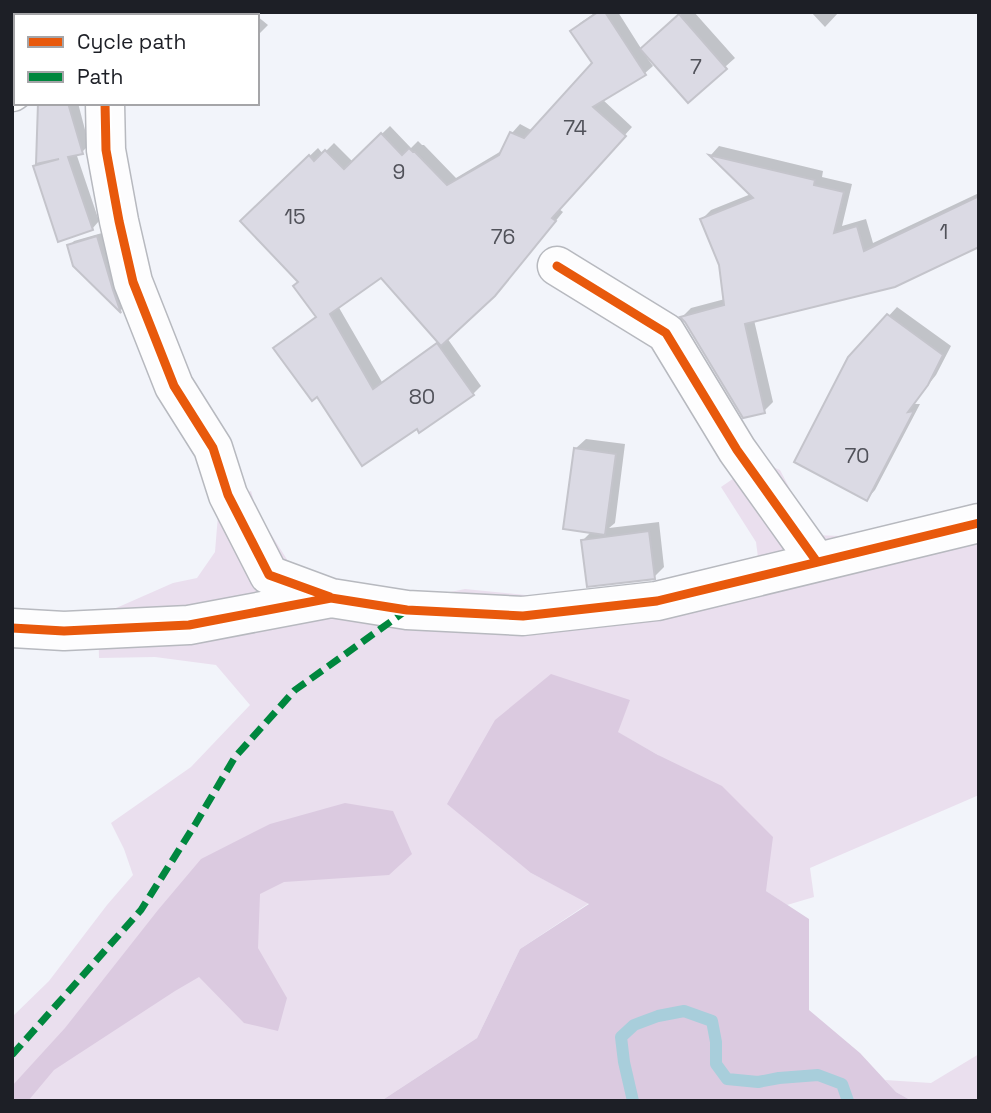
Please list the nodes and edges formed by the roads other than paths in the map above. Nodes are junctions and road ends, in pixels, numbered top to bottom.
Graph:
1 (105, 105) edge
2 (557, 266) dead end
3 (979, 523) edge
4 (817, 562) junction
5 (331, 598) junction
6 (12, 628) edge

1 - 5 street
2 - 4 street
3 - 4 street
4 - 5 street
5 - 6 street

